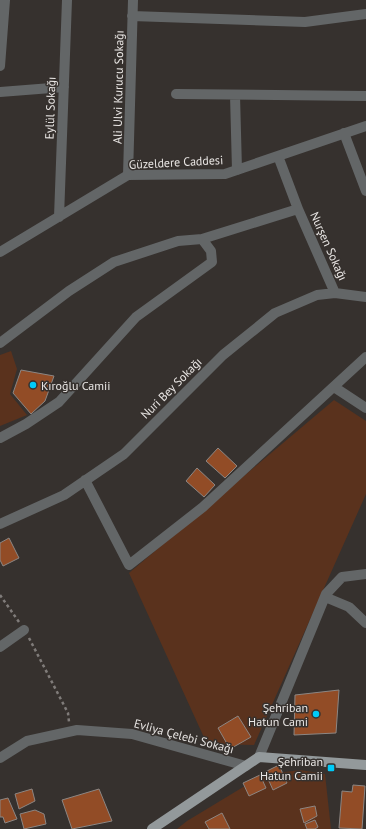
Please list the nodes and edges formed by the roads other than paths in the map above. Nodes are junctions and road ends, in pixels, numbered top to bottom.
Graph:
1 (5, 0) edge
2 (67, 0) edge
3 (134, 0) edge
4 (366, 14) edge
5 (132, 16) junction
6 (0, 66) edge
7 (64, 87) junction
8 (0, 92) edge
9 (176, 94) dead end
10 (235, 95) junction
11 (366, 96) edge
12 (366, 126) edge
13 (344, 133) junction
14 (278, 156) junction
15 (237, 170) junction
16 (128, 175) junction
17 (366, 191) edge
18 (298, 209) junction
19 (59, 216) junction
20 (202, 239) junction
21 (0, 252) edge
22 (335, 293) junction
23 (366, 297) edge
24 (0, 343) edge
25 (366, 357) edge
26 (334, 387) junction
27 (366, 408) edge
28 (0, 438) edge
29 (86, 480) junction
30 (1, 521) edge
31 (366, 574) edge
32 (325, 597) junction
33 (366, 623) edge
34 (24, 630) road end
35 (0, 647) edge
36 (0, 758) edge
37 (259, 758) junction
38 (366, 765) edge
39 (246, 766) junction
40 (152, 829) edge

1 - 6 street
2 - 7 street, Eylül Sokağı
3 - 5 street, Ali Ulvi Kurucu Sokağı
4 - 5 street
5 - 16 street, Ali Ulvi Kurucu Sokağı
7 - 8 street
7 - 19 street, Eylül Sokağı
9 - 10 street
10 - 11 street
10 - 15 street
12 - 13 street, Güzeldere Caddesi
13 - 14 street, Güzeldere Caddesi
13 - 17 street
14 - 15 street, Güzeldere Caddesi
14 - 18 street, Nurşen Sokağı
15 - 16 street, Güzeldere Caddesi
16 - 19 street, Güzeldere Caddesi
18 - 20 street
18 - 22 street, Nurşen Sokağı
19 - 21 street, Güzeldere Caddesi
20 - 24 street
20 - 28 street
22 - 23 street, Nuri Bey Sokağı
22 - 29 street, Nuri Bey Sokağı
25 - 26 street
26 - 27 street
26 - 29 street
29 - 30 street, Nuri Bey Sokağı
31 - 32 street
32 - 33 street
32 - 37 street
34 - 35 street
36 - 39 street, Evliya Çelebi Sokağı
37 - 38 main road
37 - 39 main road
39 - 40 main road

